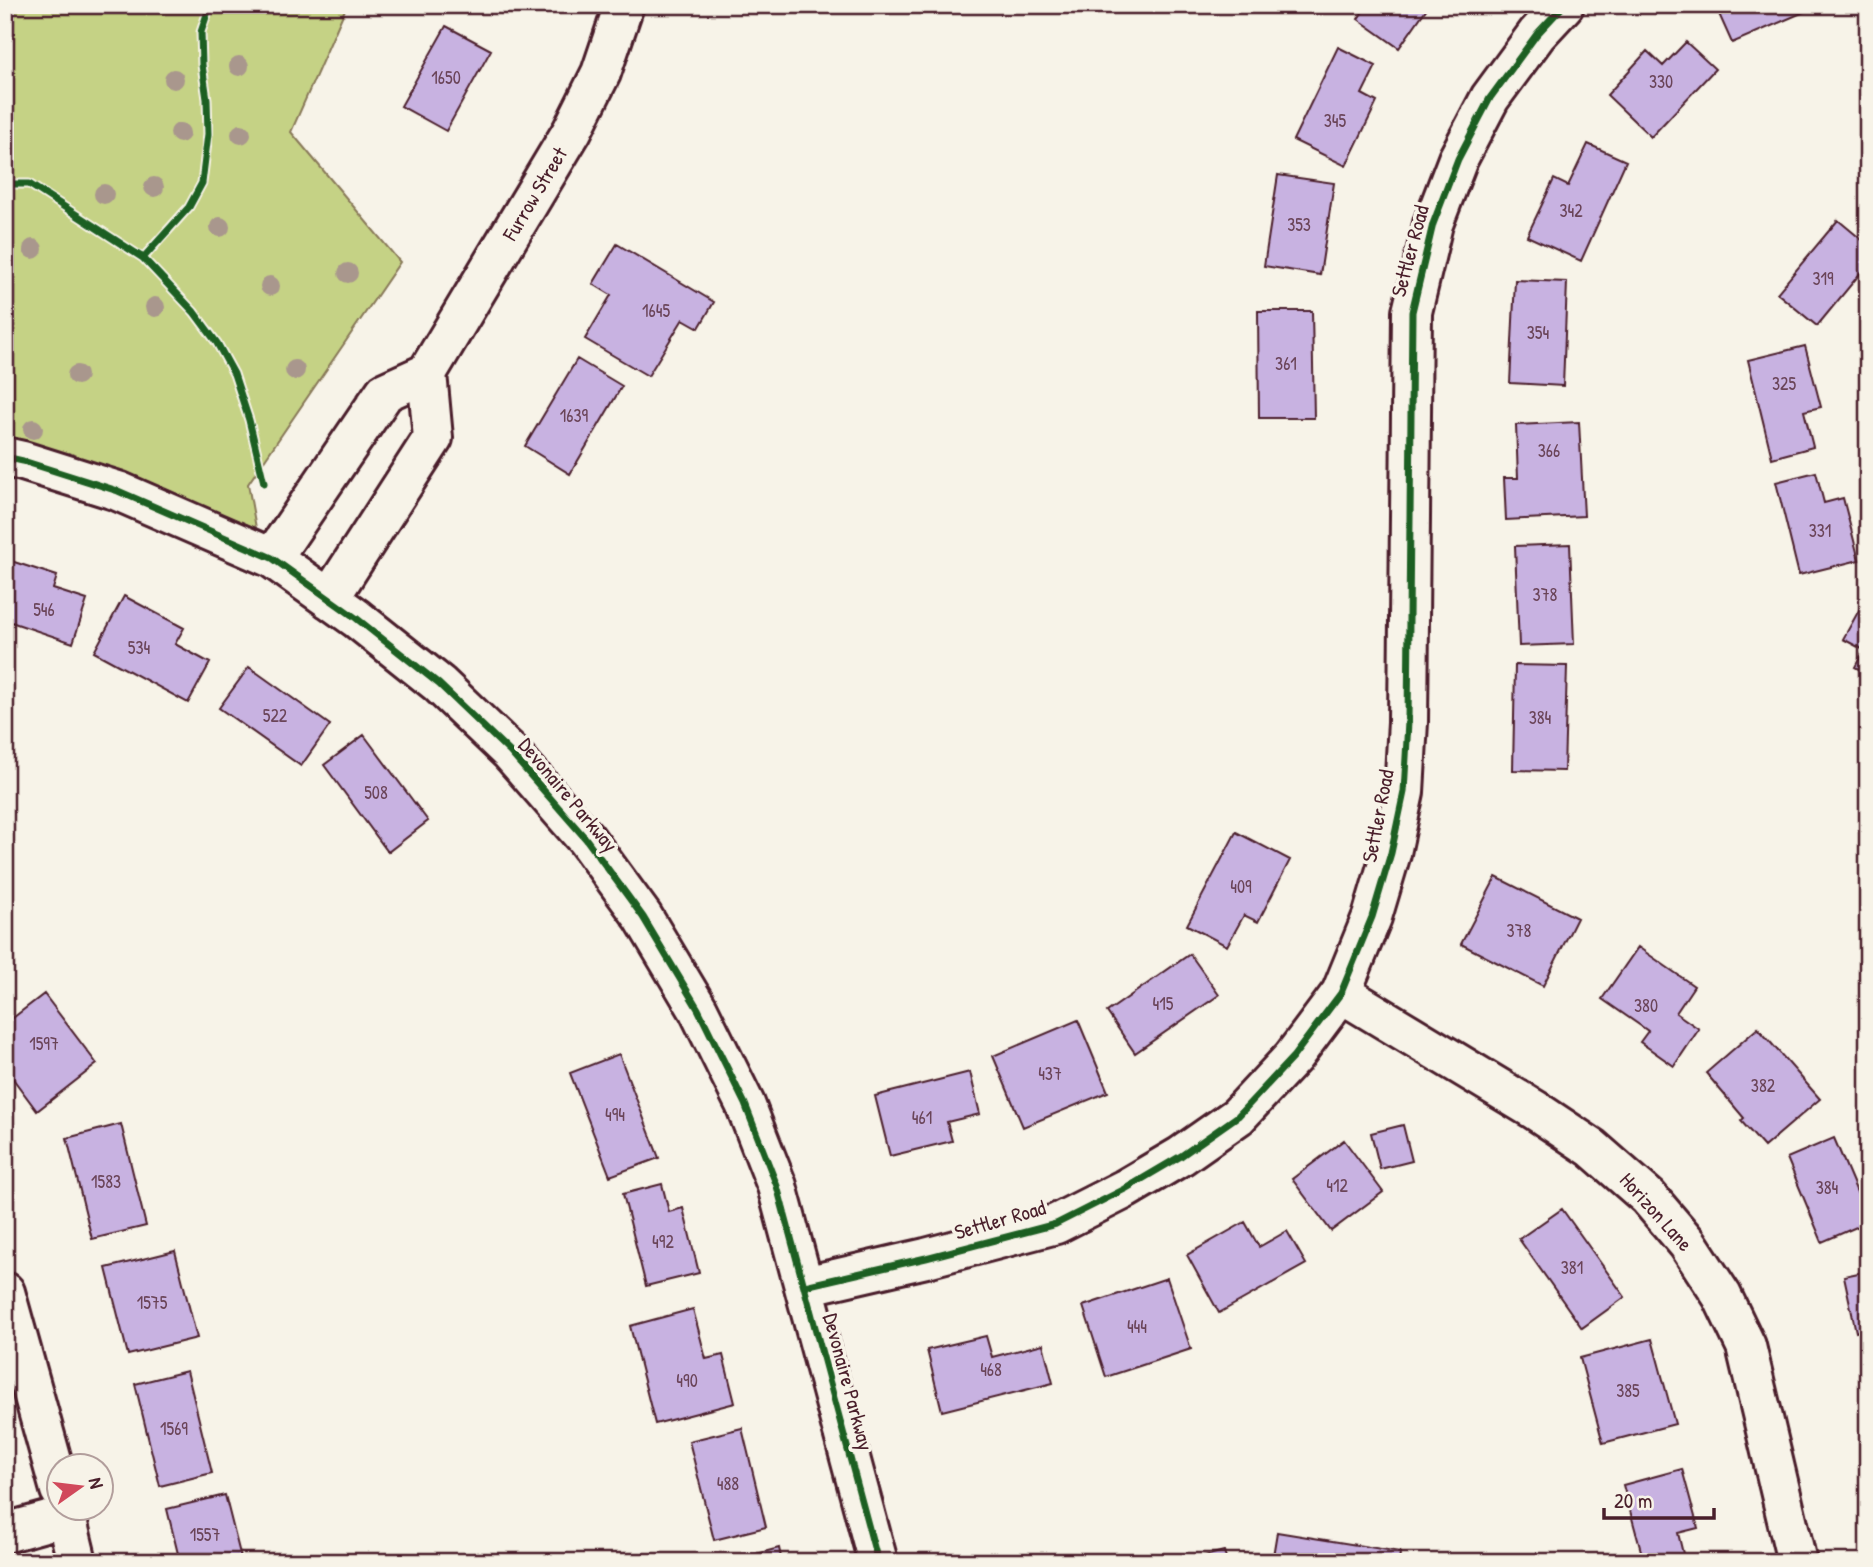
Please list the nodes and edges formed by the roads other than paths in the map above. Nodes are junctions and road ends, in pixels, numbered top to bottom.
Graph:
1 (624, 5) edge
2 (1564, 5) edge
3 (427, 373) junction
4 (5, 457) edge
5 (272, 558) junction
6 (329, 599) junction
7 (1341, 993) junction
8 (805, 1286) junction
9 (5, 1292) edge
10 (49, 1452) edge
11 (46, 1512) edge
12 (67, 1522) edge
13 (5, 1533) edge
14 (77, 1562) edge
15 (878, 1562) edge
16 (1797, 1562) edge

1 - 3 street, Furrow Street
2 - 7 street, Settler Road
3 - 5 street
3 - 6 street
4 - 5 street, Devonaire Parkway
5 - 6 street, Devonaire Parkway
6 - 8 street, Devonaire Parkway
7 - 8 street, Settler Road
7 - 16 street, Horizon Lane
8 - 15 street, Devonaire Parkway
9 - 10 street
11 - 13 street
12 - 14 street

